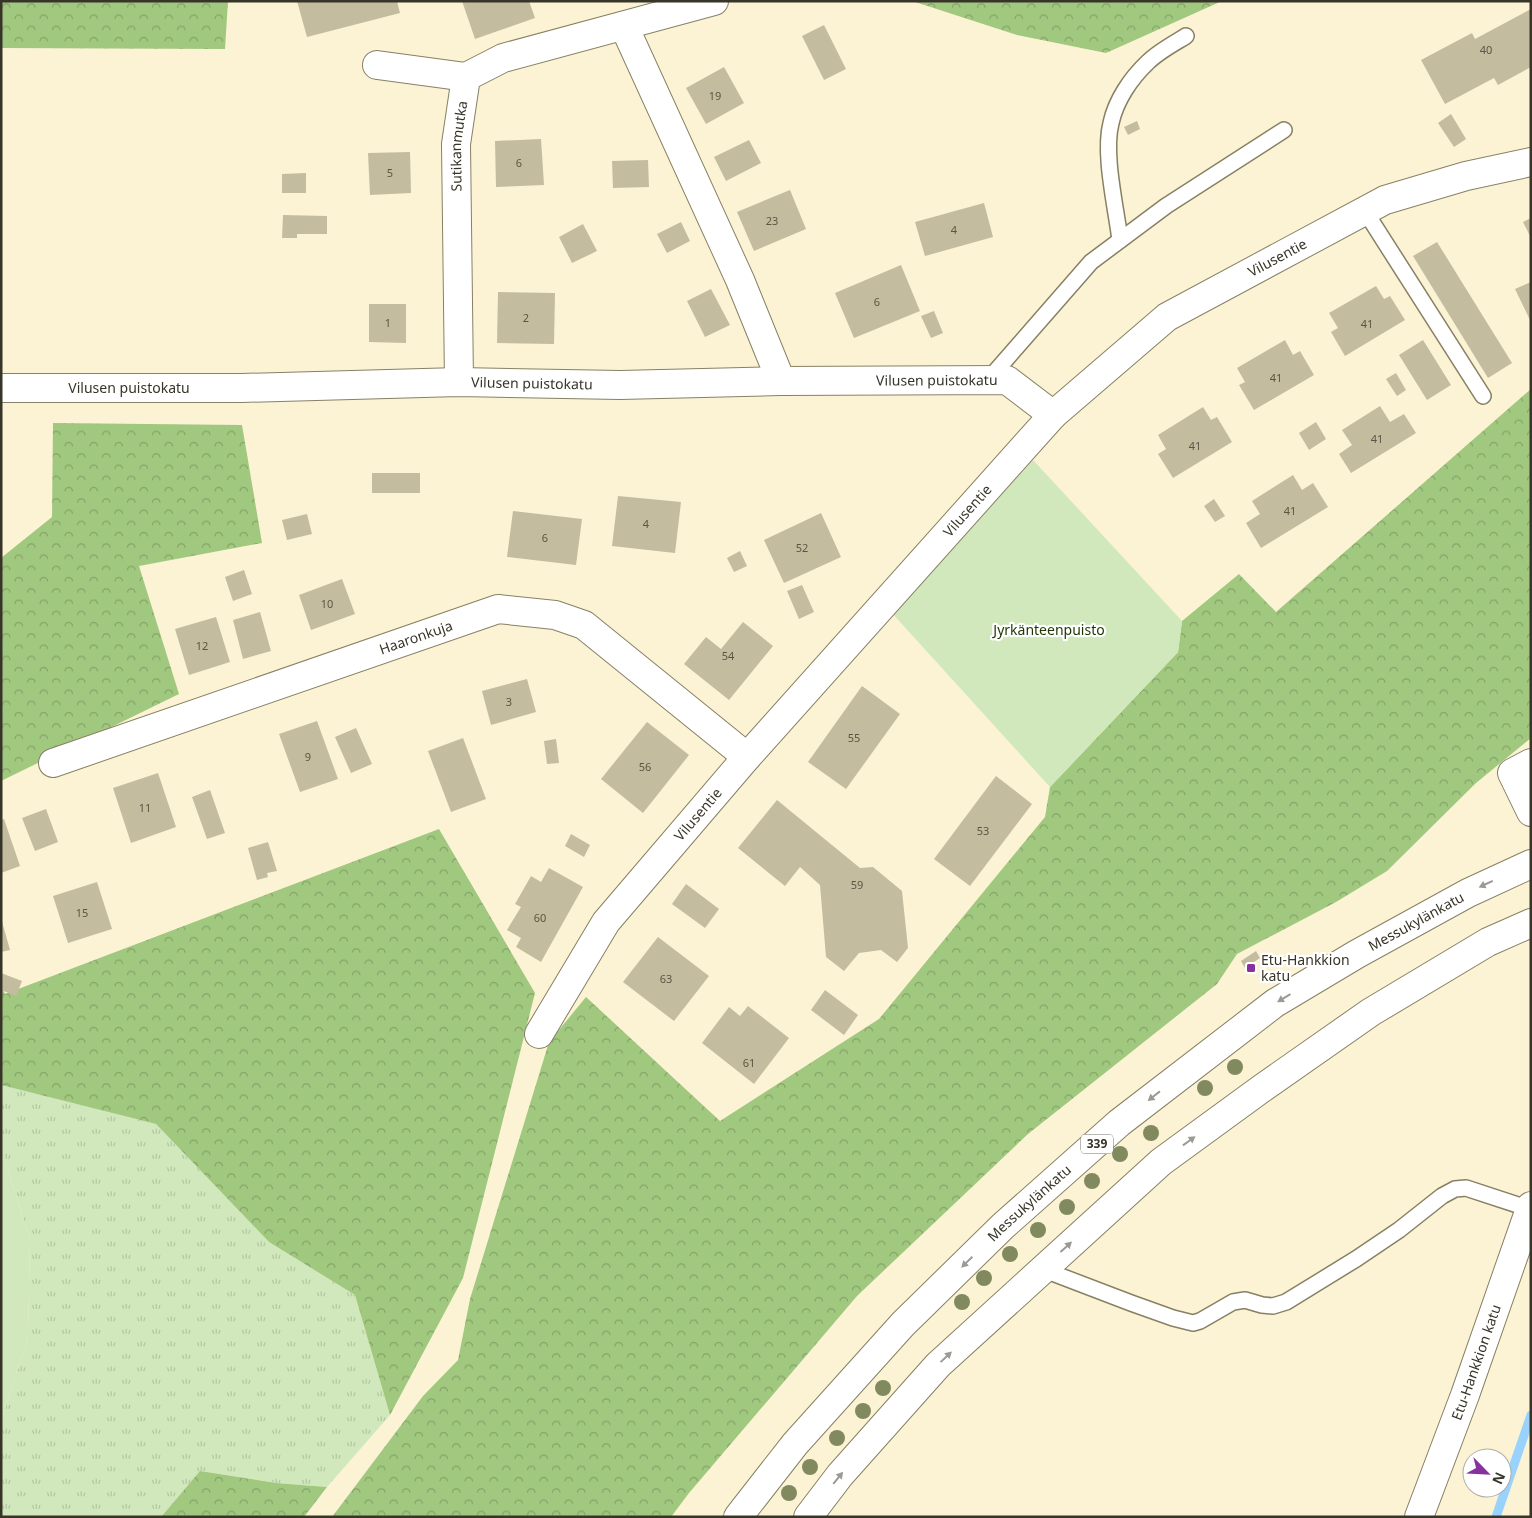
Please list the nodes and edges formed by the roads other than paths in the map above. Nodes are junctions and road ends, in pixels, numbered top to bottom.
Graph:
1 (714, 1) edge
2 (624, 26) junction
3 (1186, 36) dead end
4 (377, 65) dead end
5 (466, 77) junction
6 (1284, 130) dead end
7 (1531, 162) edge
8 (1365, 211) junction
9 (1120, 240) junction
10 (988, 380) junction
11 (781, 381) junction
12 (458, 382) junction
13 (1, 388) edge
14 (1483, 396) dead end
15 (1053, 415) junction
16 (747, 757) junction
17 (52, 763) dead end
18 (1531, 763) edge
19 (1531, 812) edge
20 (1531, 864) edge
21 (1531, 923) edge
22 (540, 1034) dead end
23 (1530, 1208) edge
24 (1042, 1269) junction
25 (738, 1517) edge
26 (808, 1517) edge
27 (1419, 1517) edge

1 - 2 street
2 - 5 street
2 - 11 street
3 - 9 lane
4 - 5 street
5 - 12 street, Sutikanmutka
6 - 9 lane
7 - 8 street, Vilusentie
8 - 14 lane
8 - 15 street, Vilusentie
9 - 10 lane
10 - 11 street, Vilusen puistokatu
10 - 15 street, Vilusen puistokatu
11 - 12 street, Vilusen puistokatu
12 - 13 street, Vilusen puistokatu
15 - 16 street, Vilusentie
16 - 17 street, Haaronkuja
16 - 22 street, Vilusentie
18 - 19 street
20 -> 25 street, Messukylänkatu / 339
24 -> 21 street
23 - 24 lane
23 - 27 street, Etu-Hankkion katu
26 -> 24 street

